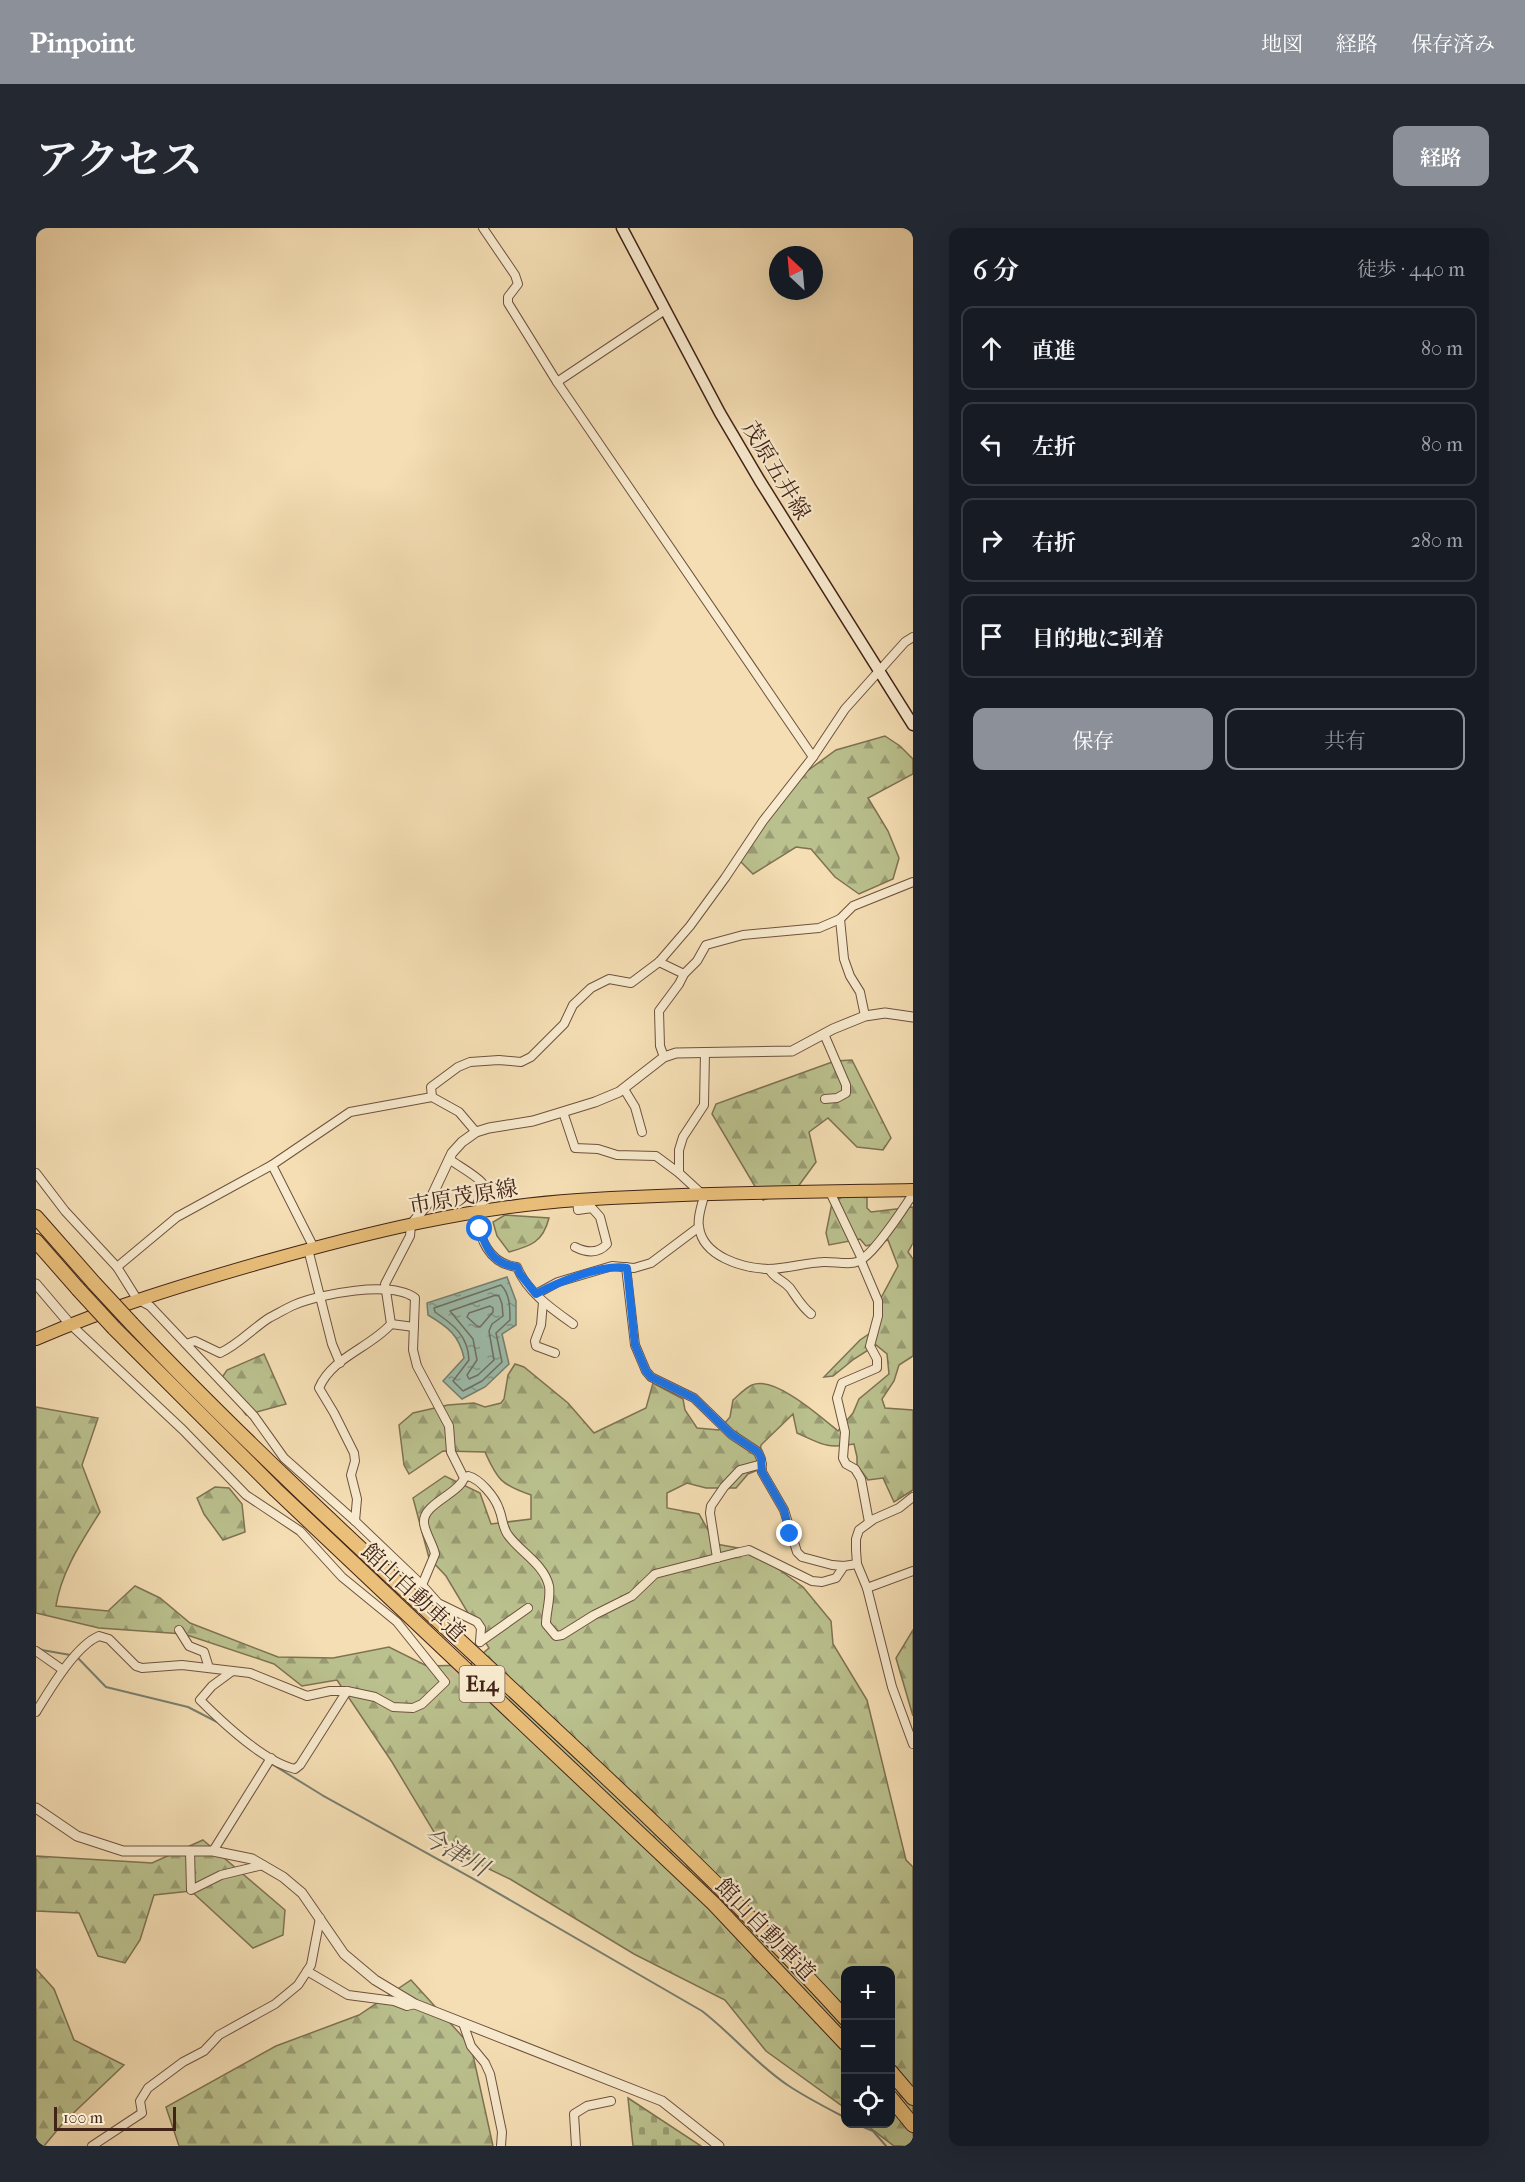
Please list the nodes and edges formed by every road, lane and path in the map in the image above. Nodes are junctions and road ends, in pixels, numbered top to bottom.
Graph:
1 (483, 228) edge
2 (622, 228) edge
3 (665, 310) junction
4 (557, 382) junction
5 (913, 637) edge
6 (879, 671) junction
7 (913, 725) edge
8 (813, 757) junction
9 (913, 882) edge
10 (840, 919) junction
11 (659, 962) junction
12 (684, 974) junction
13 (865, 1016) junction
14 (913, 1017) edge
15 (824, 1034) junction
16 (705, 1052) junction
17 (664, 1057) junction
18 (624, 1089) junction
19 (432, 1097) junction
20 (825, 1099) dead end
21 (563, 1112) junction
22 (476, 1132) junction
23 (642, 1132) dead end
24 (449, 1159) junction
25 (272, 1165) junction
26 (36, 1173) edge
27 (679, 1173) junction
28 (830, 1192) junction
29 (913, 1192) edge
30 (704, 1196) junction
31 (577, 1200) junction
32 (480, 1212) junction
33 (36, 1217) edge
34 (411, 1225) junction
35 (699, 1227) junction
36 (36, 1241) edge
37 (575, 1247) dead end
38 (311, 1249) junction
39 (862, 1260) junction
40 (117, 1267) junction
41 (627, 1268) junction
42 (769, 1269) junction
43 (36, 1284) edge
44 (386, 1290) junction
45 (536, 1294) junction
46 (320, 1296) junction
47 (137, 1299) junction
48 (543, 1302) junction
49 (811, 1314) dead end
50 (70, 1324) junction
51 (392, 1324) junction
52 (573, 1324) dead end
53 (414, 1327) junction
54 (36, 1339) edge
55 (186, 1344) junction
56 (555, 1353) dead end
57 (340, 1363) junction
58 (762, 1464) junction
59 (464, 1478) junction
60 (913, 1497) edge
61 (355, 1521) junction
62 (869, 1522) junction
63 (717, 1558) junction
64 (857, 1564) junction
65 (844, 1566) junction
66 (913, 1570) edge
67 (422, 1585) junction
68 (867, 1588) junction
69 (528, 1608) dead end
70 (179, 1630) dead end
71 (36, 1651) edge
72 (209, 1668) junction
73 (63, 1670) junction
74 (231, 1672) junction
75 (347, 1691) junction
76 (36, 1712) edge
77 (913, 1744) edge
78 (271, 1758) junction
79 (36, 1808) edge
80 (190, 1851) junction
81 (213, 1851) junction
82 (263, 1865) junction
83 (320, 1918) junction
84 (307, 1971) junction
85 (415, 2004) junction
86 (841, 2014) edge
87 (463, 2023) junction
88 (841, 2039) edge
89 (893, 2074) edge
90 (913, 2098) edge
91 (611, 2101) dead end
92 (895, 2102) edge
93 (913, 2125) edge
94 (500, 2145) edge
95 (92, 2146) edge
96 (576, 2146) edge
97 (719, 2146) edge

1 - 4 street
2 - 3 main road, 茂原五井線
3 - 4 street
3 - 6 main road, 茂原五井線
4 - 8 street
5 - 6 street
6 - 7 main road, 茂原五井線
6 - 8 street
8 - 11 street
9 - 10 street
10 - 12 street
10 - 13 street
11 - 12 street
11 - 19 street
12 - 17 street
13 - 14 street
13 - 15 street
15 - 16 street
15 - 20 street
16 - 17 street
16 - 27 street
17 - 18 street
18 - 21 street
18 - 23 street
19 - 22 street
19 - 25 street
21 - 22 street
21 - 27 street
22 - 24 street
24 - 32 street
24 - 34 street
25 - 38 street
25 - 40 street
26 - 40 street
27 - 30 street
28 - 29 main road, 市原茂原線
28 - 30 main road, 市原茂原線
28 - 39 street
29 - 39 street
30 - 31 main road, 市原茂原線
30 - 35 street
31 - 32 main road, 市原茂原線
31 - 37 street
32 - 34 main road, 市原茂原線
32 - 45 street
33 - 86 highway, 館山自動車道 / E14, bridge
34 - 38 main road, 市原茂原線
34 - 44 street
35 - 41 street
35 - 42 street
36 - 88 highway, 館山自動車道 / E14, bridge
38 - 46 street
38 - 47 main road, 市原茂原線
39 - 42 street
39 - 62 street
40 - 47 street
41 - 45 street
41 - 58 street
42 - 49 street
43 - 50 street
44 - 46 street
44 - 51 street
44 - 53 street
45 - 48 street
46 - 55 street
46 - 57 street
47 - 50 main road, 市原茂原線
47 - 55 street
48 - 52 street
48 - 56 street
50 - 54 main road, 市原茂原線
50 - 75 street
51 - 53 street
51 - 57 street
53 - 59 street
55 - 61 street
57 - 61 street
58 - 63 street
58 - 65 street
59 - 63 street
59 - 67 street
60 - 62 street
61 - 67 street
62 - 64 street
63 - 65 street
64 - 65 street
64 - 68 street
66 - 68 street
67 - 69 street
68 - 77 street
70 - 72 street
71 - 73 street
72 - 73 street
72 - 74 street
73 - 76 street
74 - 75 street
74 - 78 street
75 - 78 street
78 - 81 street
79 - 80 street
80 - 81 street
80 - 82 street
81 - 82 street
82 - 83 street
83 - 84 street
83 - 85 street
84 - 85 street
84 - 95 street
85 - 87 street
87 - 94 street
87 - 97 street
89 - 90 highway
91 - 96 street
92 - 93 highway

